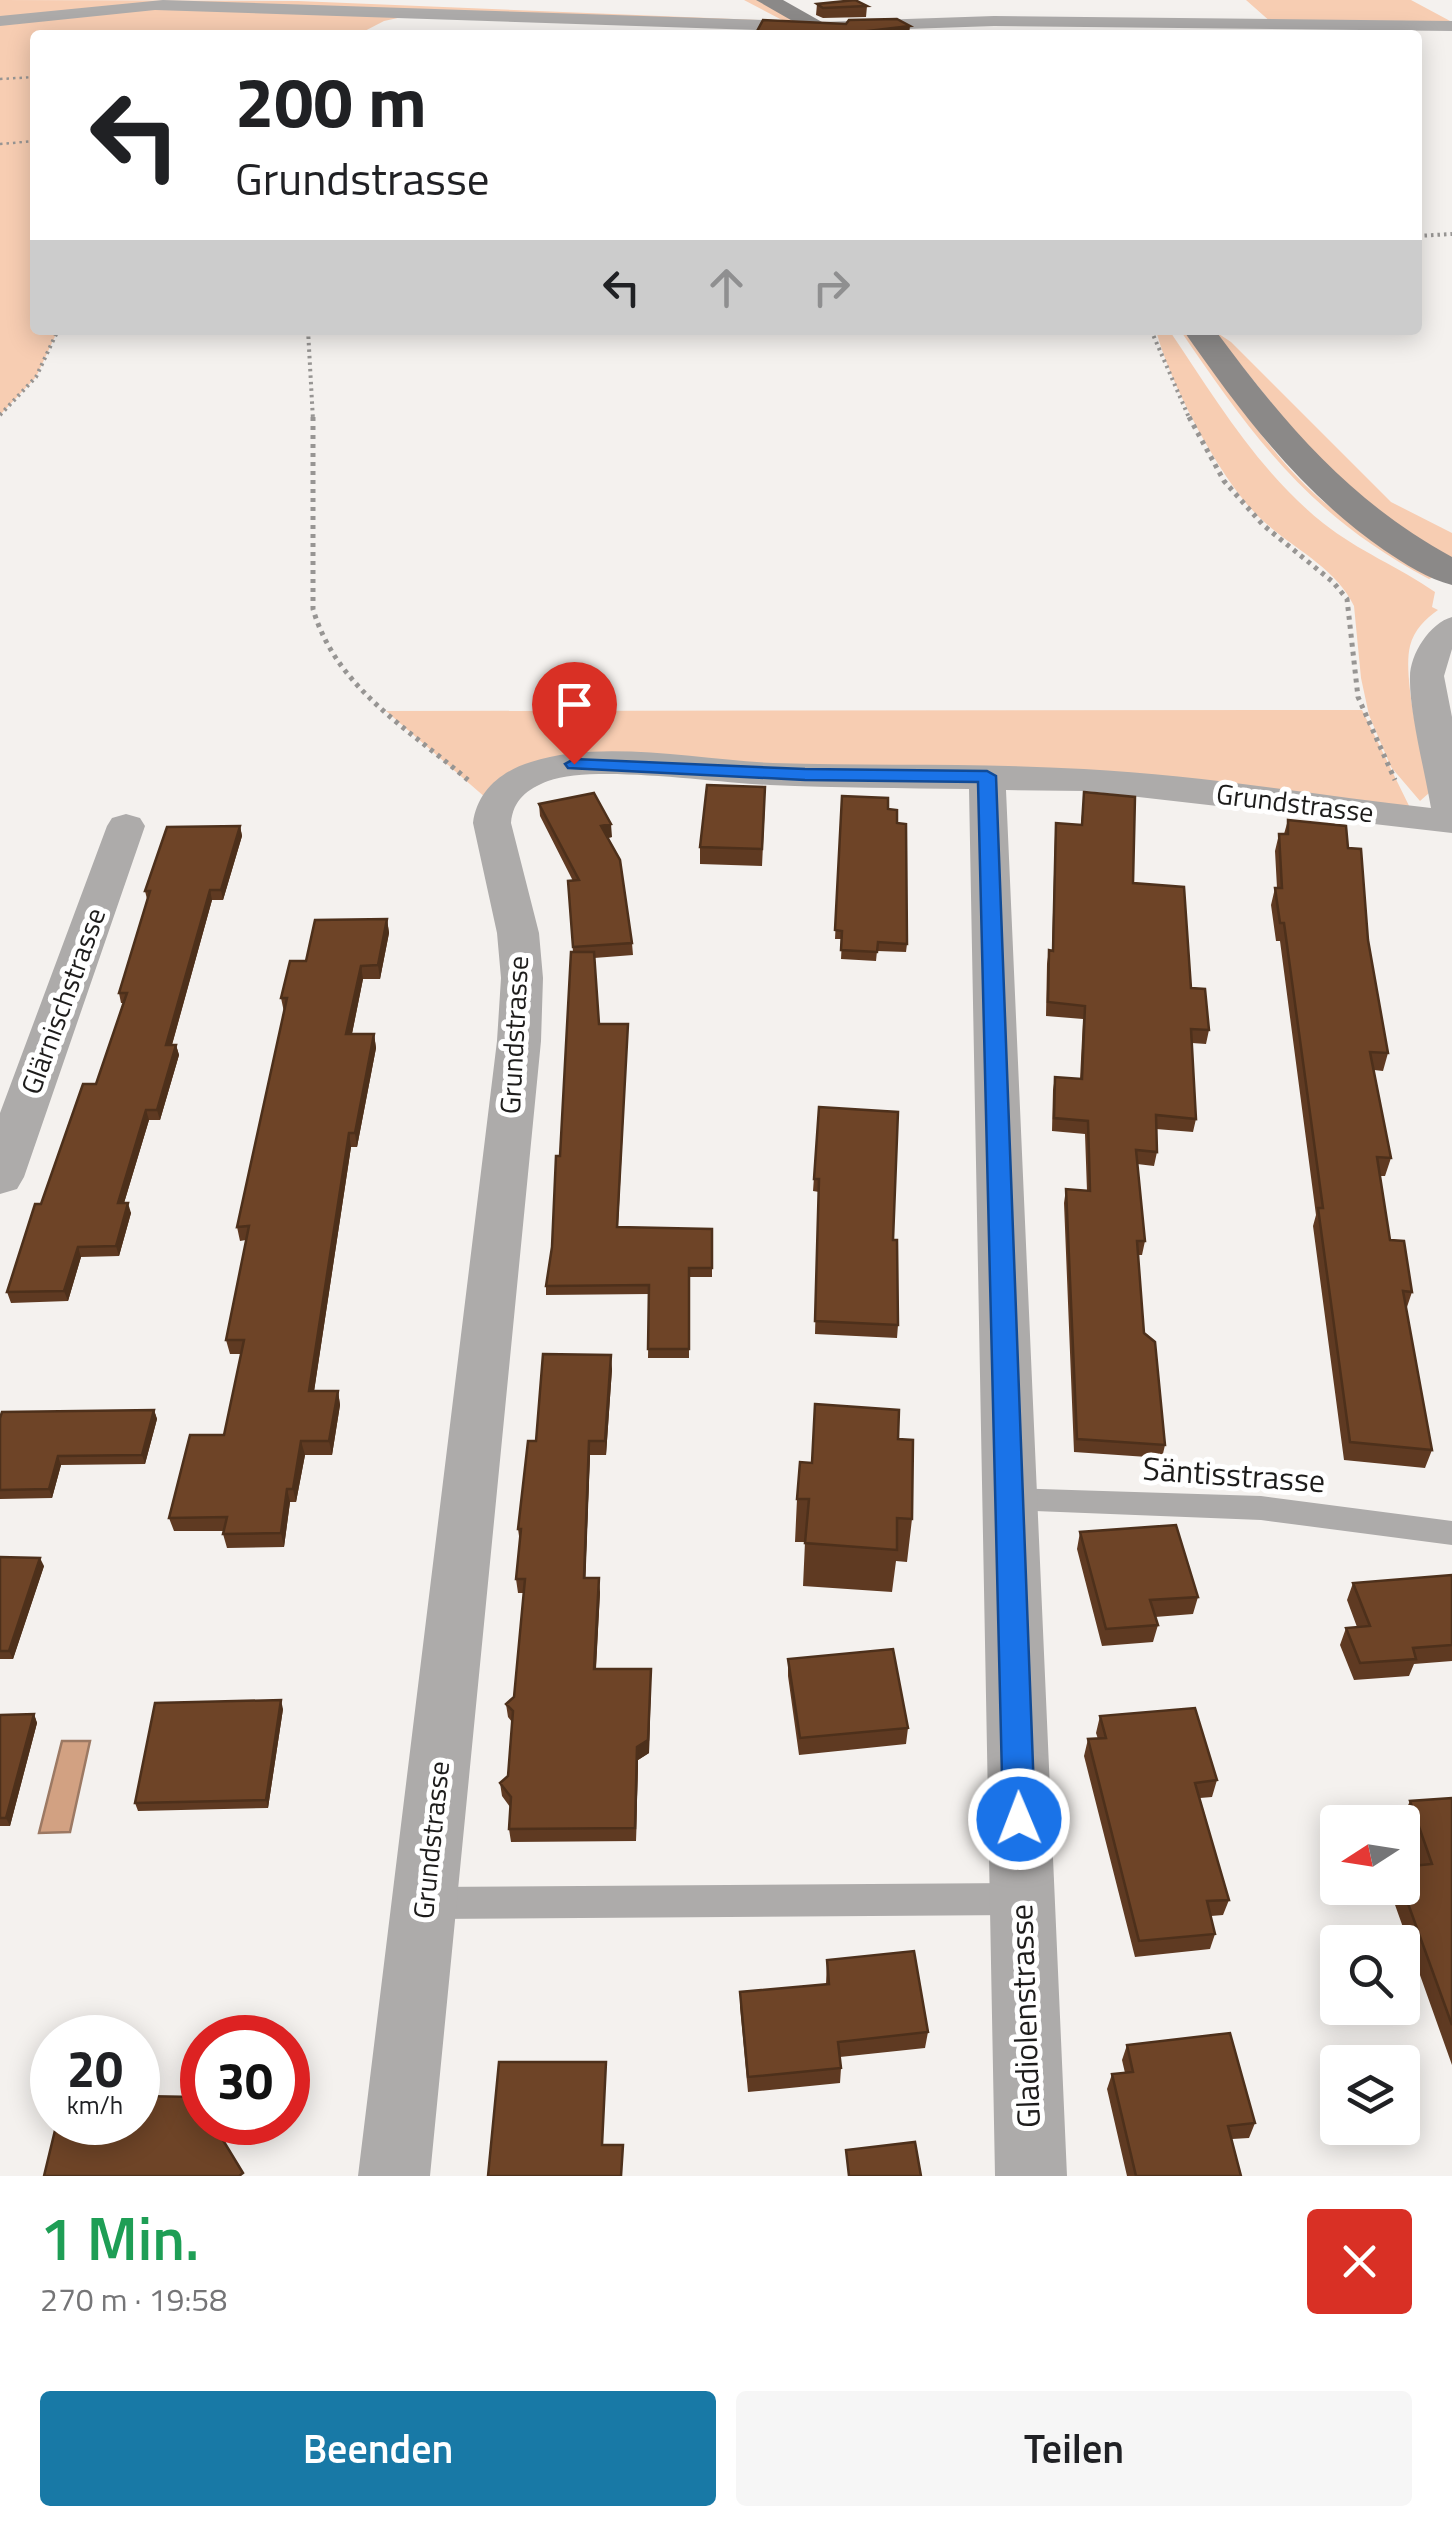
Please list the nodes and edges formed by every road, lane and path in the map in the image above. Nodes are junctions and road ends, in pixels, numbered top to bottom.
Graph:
1 (767, 0) edge
2 (0, 21) edge
3 (1452, 26) edge
4 (801, 30) edge
5 (825, 30) edge
6 (844, 30) edge
7 (30, 78) edge
8 (0, 79) edge
9 (30, 141) edge
10 (0, 144) edge
11 (1452, 234) edge
12 (1422, 236) edge
13 (56, 335) edge
14 (308, 335) edge
15 (1153, 335) edge
16 (1204, 335) edge
17 (0, 415) edge
18 (1452, 573) edge
19 (1452, 627) edge
20 (1389, 769) dead end
21 (987, 776) junction
22 (494, 805) junction
23 (1452, 821) edge
24 (126, 826) dead end
25 (0, 1177) edge
26 (1011, 1499) junction
27 (1452, 1533) edge
28 (1021, 1899) junction
29 (424, 1904) junction
30 (394, 2176) edge
31 (1031, 2176) edge

1 - 5 main road
2 - 4 street
3 - 6 street
7 - 8 path
9 - 10 path
11 - 12 path
13 - 17 path
14 - 22 path
15 - 20 path
16 - 18 main road
19 - 23 street
21 - 22 street, Grundstrasse
21 - 23 street, Grundstrasse
21 - 26 street, Gladiolenstrasse
22 - 29 street, Grundstrasse
24 - 25 street, Glärnischstrasse
26 - 27 lane, Säntisstrasse
26 - 28 street, Gladiolenstrasse
28 - 29 lane
28 - 31 street, Gladiolenstrasse
29 - 30 street, Grundstrasse

